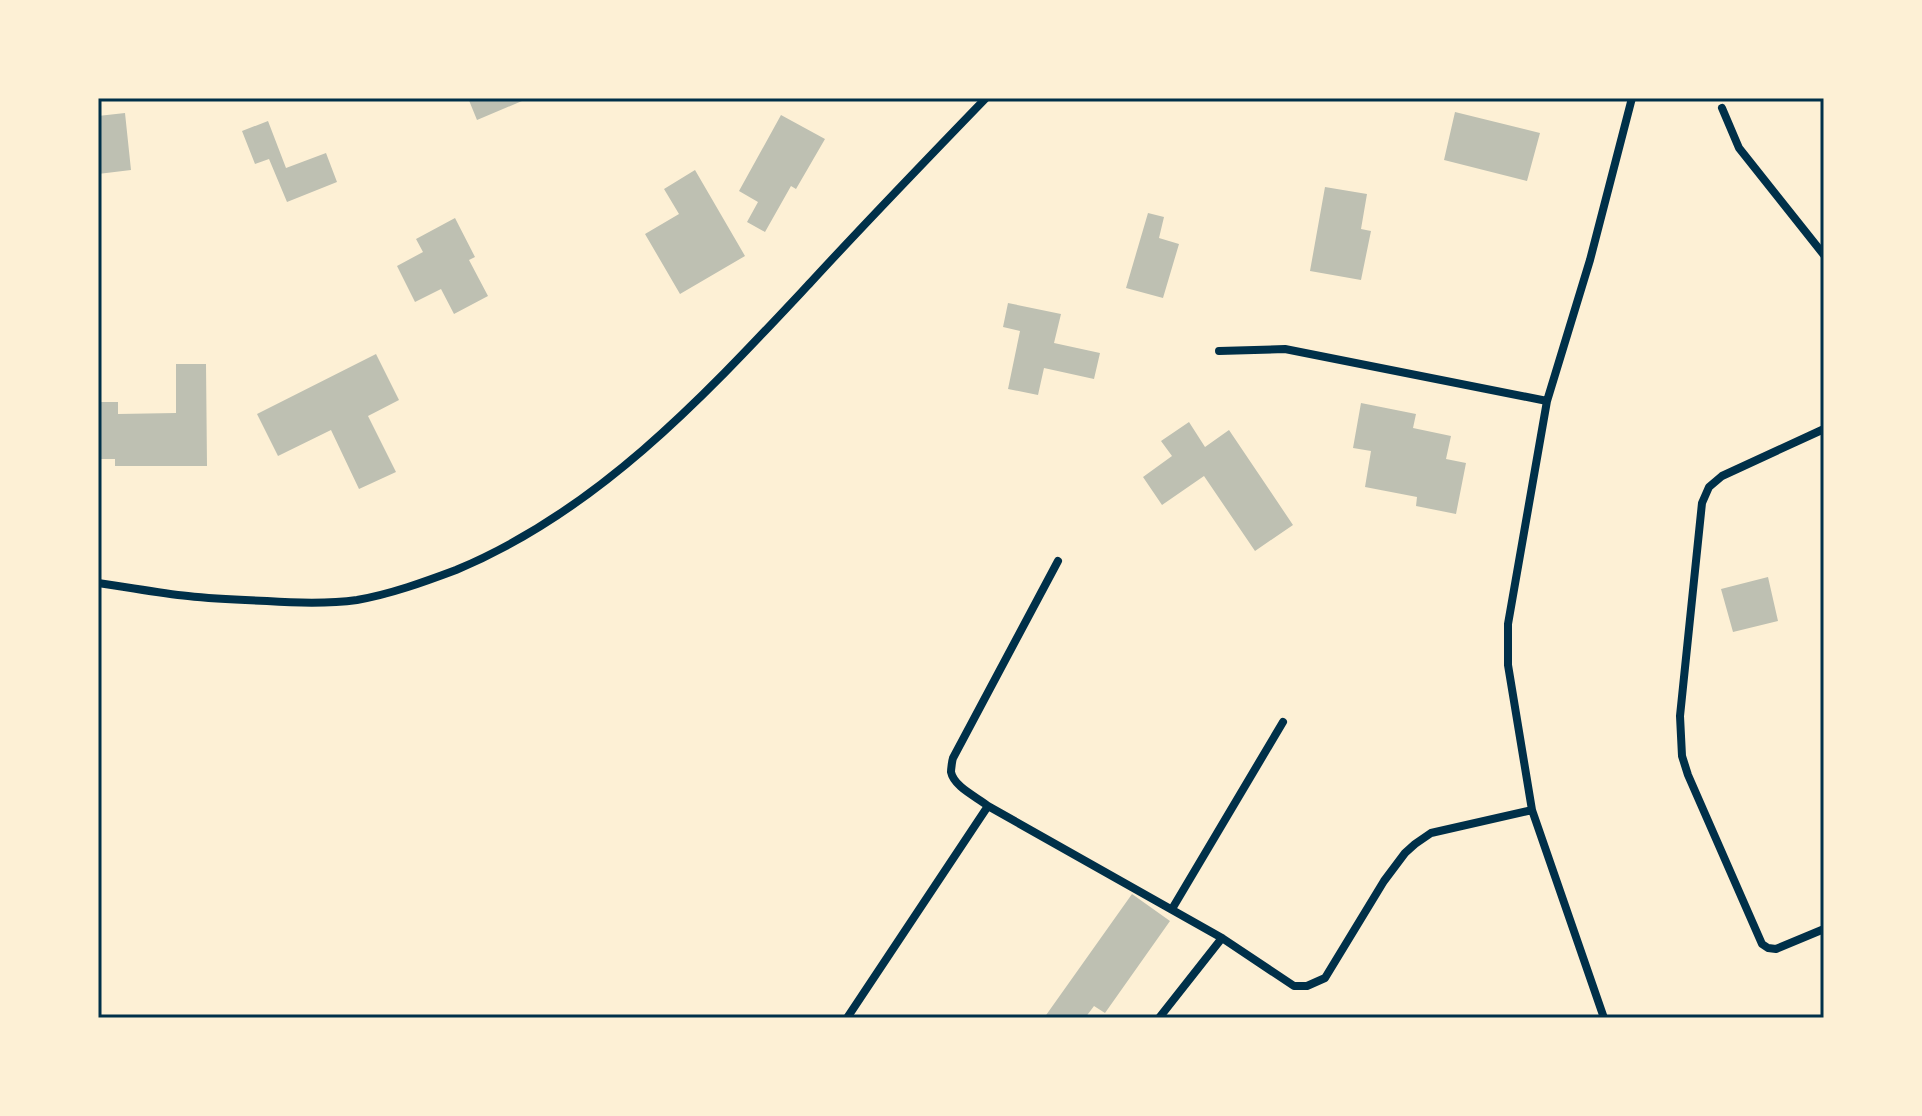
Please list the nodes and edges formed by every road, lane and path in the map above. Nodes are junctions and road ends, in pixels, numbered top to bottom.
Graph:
1 (986, 98) edge
2 (1632, 98) edge
3 (1722, 108) dead end
4 (1824, 255) edge
5 (1219, 351) dead end
6 (1547, 401) junction
7 (1824, 429) edge
8 (1058, 561) dead end
9 (98, 583) edge
10 (1283, 722) dead end
11 (988, 806) junction
12 (1532, 810) junction
13 (1172, 909) junction
14 (1824, 929) edge
15 (1222, 938) junction
16 (847, 1018) edge
17 (1159, 1018) edge
18 (1604, 1018) edge

1 - 9 street
2 - 6 street
3 - 4 street
5 - 6 street
6 - 12 street
7 - 14 street
8 - 11 street
10 - 13 street
11 - 13 street
11 - 16 street
12 - 15 street
12 - 18 street
13 - 15 street
15 - 17 street

